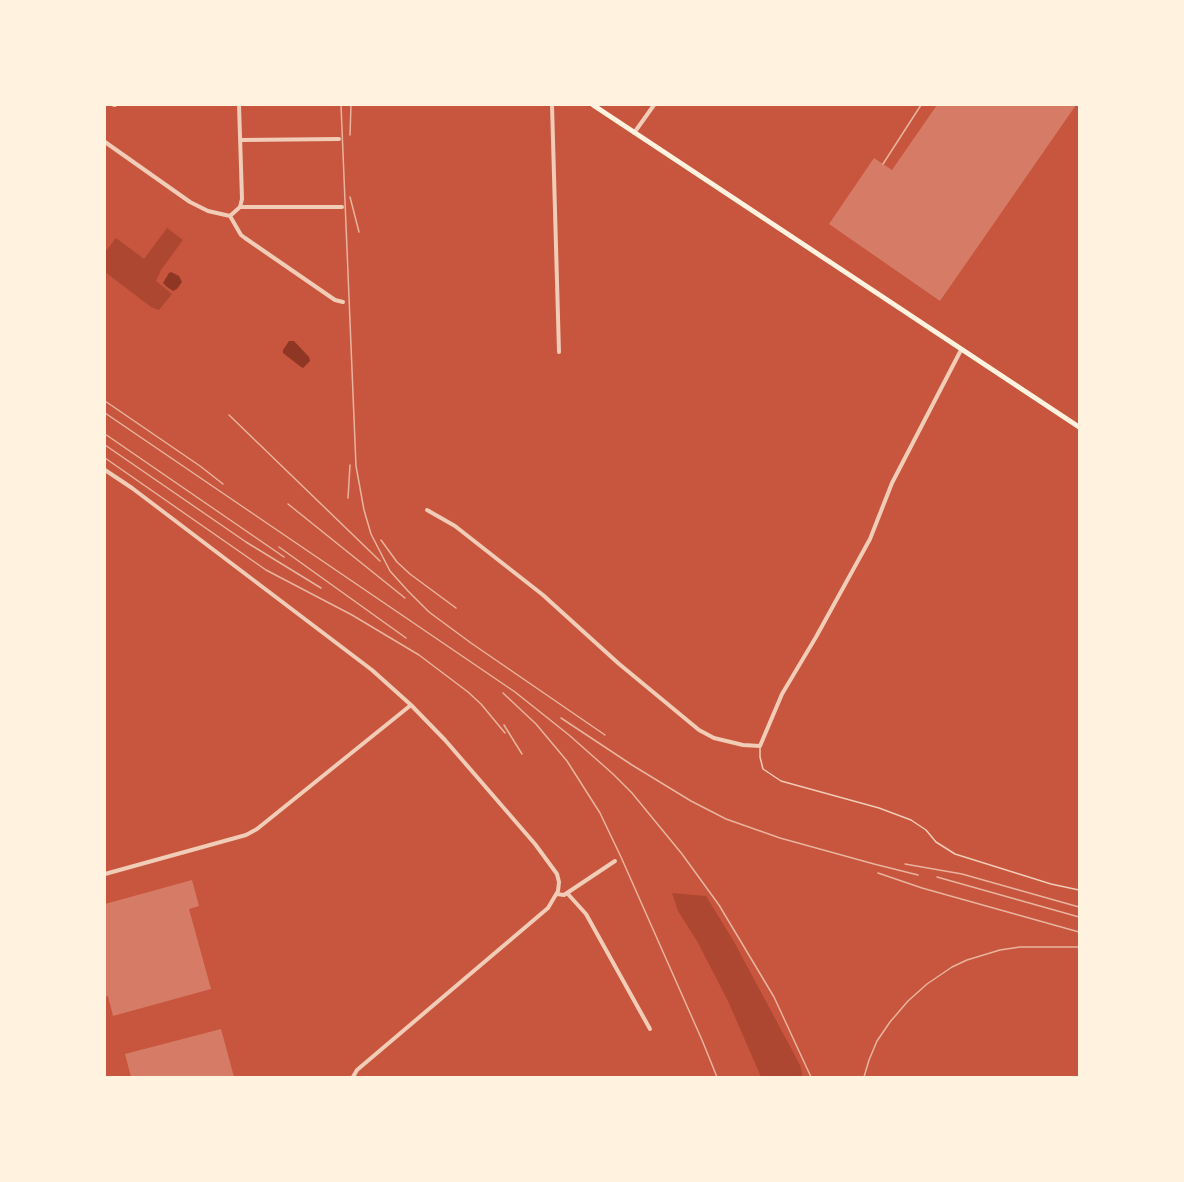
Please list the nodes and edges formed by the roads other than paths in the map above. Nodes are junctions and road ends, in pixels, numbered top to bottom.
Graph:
1 (239, 105) edge
2 (552, 105) edge
3 (593, 105) edge
4 (654, 105) edge
5 (634, 133) junction
6 (339, 139) dead end
7 (240, 140) junction
8 (105, 142) edge
9 (240, 207) junction
10 (342, 207) dead end
11 (230, 216) junction
12 (342, 302) dead end
13 (961, 350) junction
14 (559, 352) dead end
15 (1079, 427) edge
16 (105, 470) edge
17 (427, 510) dead end
18 (411, 705) junction
19 (760, 746) junction
20 (615, 861) dead end
21 (105, 874) edge
22 (1079, 890) edge
23 (567, 893) junction
24 (557, 894) junction
25 (650, 1029) dead end
26 (352, 1077) edge

1 - 7 street
2 - 14 street
3 - 5 main road
4 - 5 street
5 - 13 main road
6 - 7 street
7 - 9 street
8 - 11 street
9 - 10 street
9 - 11 street
11 - 12 street
13 - 15 main road
13 - 19 street
16 - 18 street
17 - 19 street
18 - 21 street
18 - 24 street
19 - 22 lane
20 - 23 street
23 - 24 street
23 - 25 street
24 - 26 street

